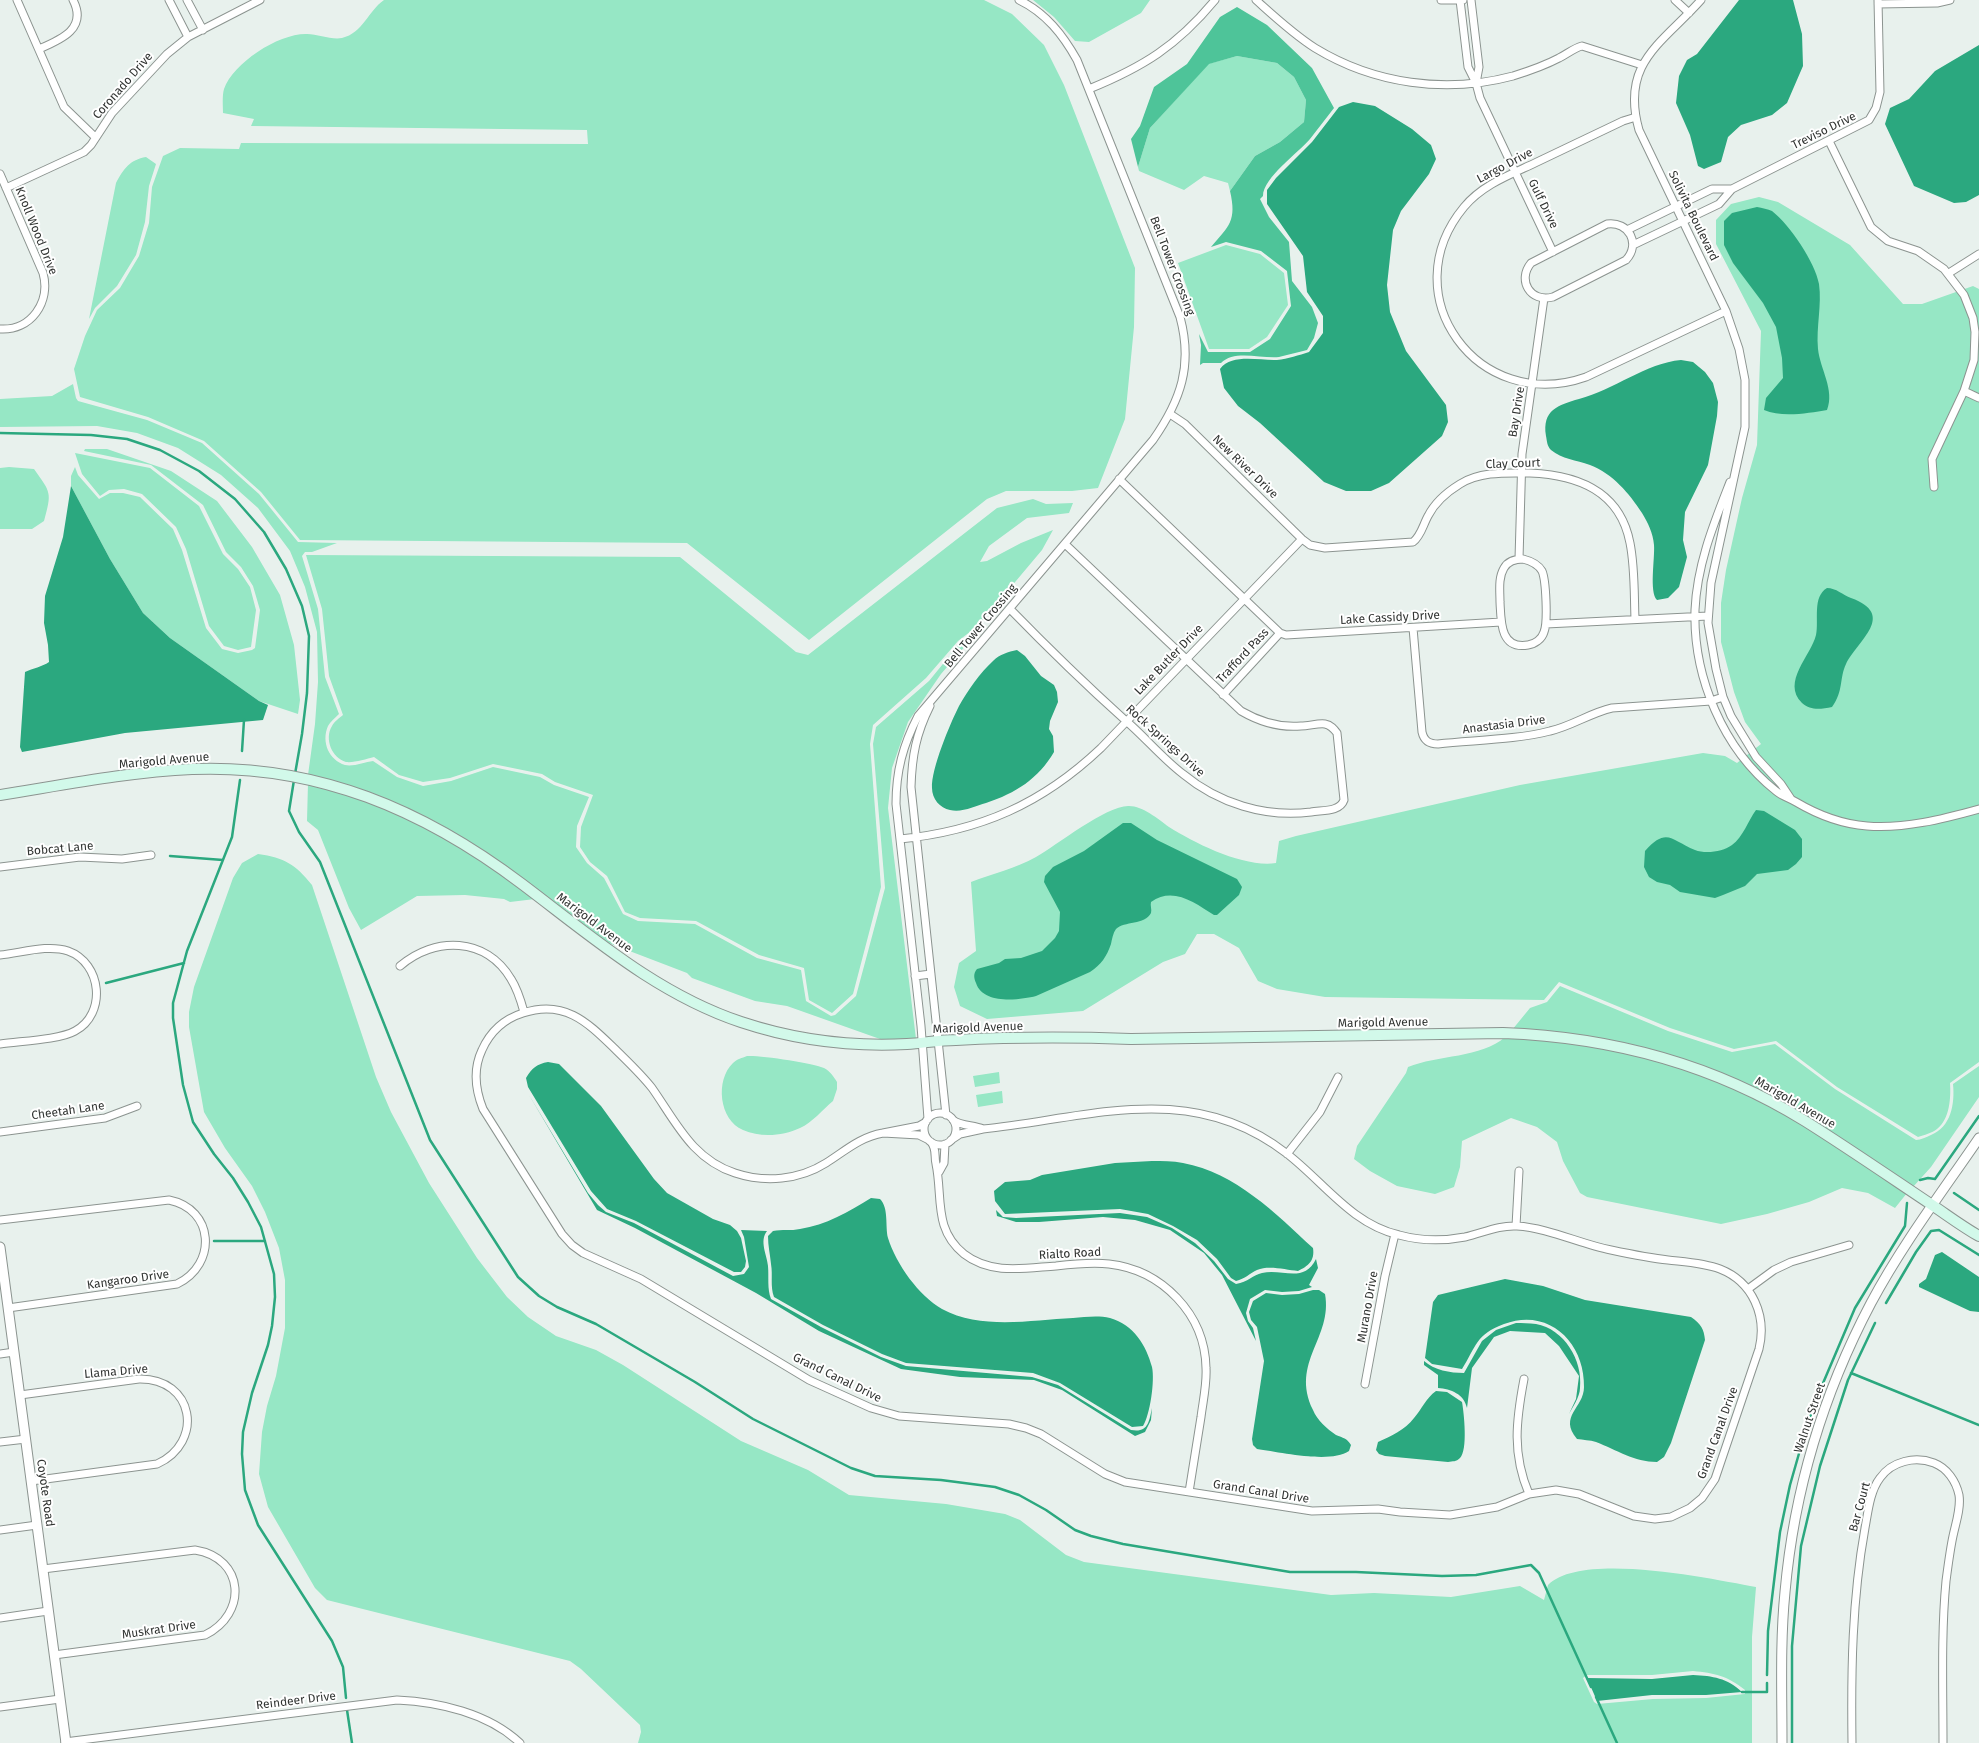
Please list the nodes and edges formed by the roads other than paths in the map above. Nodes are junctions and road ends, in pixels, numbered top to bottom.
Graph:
1 (17, 0) edge
2 (73, 0) edge
3 (168, 0) edge
4 (187, 0) edge
5 (260, 0) edge
6 (1020, 0) edge
7 (1215, 0) edge
8 (1256, 0) edge
9 (1441, 0) edge
10 (1461, 0) edge
11 (1471, 0) edge
12 (1675, 0) edge
13 (1701, 0) edge
14 (1950, 0) edge
15 (1878, 2) edge
16 (1689, 14) junction
17 (202, 30) junction
18 (188, 37) junction
19 (39, 49) junction
20 (1642, 66) junction
21 (1476, 83) junction
22 (1089, 90) junction
23 (1636, 117) junction
24 (95, 138) junction
25 (1829, 141) junction
26 (1515, 173) junction
27 (0, 174) edge
28 (6, 188) junction
29 (1732, 188) junction
30 (1676, 206) junction
31 (1683, 221) junction
32 (1628, 230) junction
33 (1633, 245) junction
34 (1553, 252) junction
35 (1979, 254) edge
36 (1949, 273) junction
37 (1544, 298) junction
38 (1726, 311) junction
39 (0, 329) edge
40 (1533, 383) junction
41 (1964, 391) junction
42 (1979, 398) edge
43 (1170, 414) junction
44 (1738, 463) junction
45 (1520, 473) junction
46 (1119, 479) junction
47 (1934, 487) dead end
48 (1302, 539) junction
49 (1065, 544) junction
50 (1519, 559) junction
51 (1244, 598) junction
52 (1010, 609) junction
53 (1696, 616) junction
54 (1708, 616) junction
55 (1635, 619) junction
56 (1501, 622) junction
57 (1546, 624) junction
58 (1413, 628) junction
59 (1280, 633) junction
60 (1186, 659) junction
61 (1223, 695) junction
62 (1724, 697) junction
63 (934, 699) junction
64 (1711, 701) junction
65 (1126, 721) junction
66 (0, 795) edge
67 (1791, 799) junction
68 (1979, 810) edge
69 (917, 837) junction
70 (900, 839) junction
71 (151, 855) dead end
72 (0, 867) edge
73 (0, 955) edge
74 (400, 966) dead end
75 (931, 974) junction
76 (915, 976) junction
77 (524, 1012) junction
78 (938, 1041) junction
79 (922, 1043) junction
80 (0, 1044) edge
81 (1338, 1077) dead end
82 (137, 1106) dead end
83 (946, 1115) junction
84 (927, 1120) junction
85 (953, 1120) junction
86 (983, 1129) junction
87 (0, 1132) edge
88 (883, 1133) junction
89 (1979, 1138) edge
90 (930, 1141) junction
91 (948, 1142) junction
92 (1288, 1154) junction
93 (1519, 1171) dead end
94 (939, 1172) junction
95 (1933, 1205) junction
96 (0, 1220) edge
97 (1516, 1226) junction
98 (1395, 1234) junction
99 (1979, 1236) edge
100 (1849, 1245) dead end
101 (0, 1247) edge
102 (1, 1265) edge
103 (1748, 1289) junction
104 (8, 1308) junction
105 (14, 1352) junction
106 (0, 1354) edge
107 (1524, 1380) dead end
108 (1366, 1384) dead end
109 (20, 1395) junction
110 (26, 1439) junction
111 (0, 1442) edge
112 (31, 1481) junction
113 (1189, 1492) junction
114 (1530, 1494) junction
115 (37, 1525) junction
116 (0, 1530) edge
117 (43, 1569) junction
118 (48, 1612) junction
119 (0, 1618) edge
120 (54, 1655) junction
121 (60, 1699) junction
122 (0, 1707) edge
123 (66, 1743) edge
124 (520, 1743) edge
125 (1782, 1743) edge
126 (1852, 1743) edge
127 (1943, 1743) edge

1 - 19 street
2 - 19 street
3 - 18 street
4 - 17 street
5 - 17 street, Coronado Drive
6 - 22 street, Bell Tower Crossing
7 - 22 street
8 - 21 street
9 - 10 street
10 - 21 street, Gulf Drive
11 - 21 street, Gulf Drive
12 - 16 street
13 - 16 street, Solivita Boulevard
14 - 15 street
15 - 25 street, Treviso Drive
16 - 20 street, Solivita Boulevard
17 - 18 street, Coronado Drive
18 - 24 street, Coronado Drive
19 - 24 street
20 - 21 street
20 - 23 street, Solivita Boulevard
21 - 26 street, Gulf Drive
22 - 43 street, Bell Tower Crossing
23 - 26 street, Largo Drive
23 - 30 street, Solivita Boulevard
24 - 28 street, Coronado Drive
25 - 29 street, Treviso Drive
25 - 36 street
26 - 34 street, Gulf Drive
26 - 40 street, Largo Drive
27 - 28 street, Knoll Wood Drive
28 - 39 street, Knoll Wood Drive
29 - 30 street, Treviso Drive
29 - 31 street, Treviso Drive
30 - 31 street, Solivita Boulevard
30 - 32 street, Treviso Drive
31 - 33 street, Treviso Drive
31 - 38 street, Solivita Boulevard
32 - 33 street
32 - 34 street
33 - 37 street
34 - 37 street
35 - 36 street
36 - 41 street
37 - 40 street, Bay Drive
38 - 40 street, Largo Drive
38 - 44 street, Solivita Boulevard
40 - 45 street, Bay Drive
41 - 42 street
41 - 47 street
43 - 46 street, Bell Tower Crossing
43 - 48 street, New River Drive
44 - 53 street, Solivita Boulevard
44 - 54 street, Solivita Boulevard
45 - 48 street, Clay Court
45 - 50 street, Bay Drive
45 - 55 street, Clay Court
46 - 49 street, Bell Tower Crossing
46 - 51 street
48 - 51 street
49 - 52 street, Bell Tower Crossing
49 - 60 street, Rock Springs Drive
50 - 56 street
50 - 57 street
51 - 59 street
51 - 60 street, Lake Butler Drive
52 - 63 street, Bell Tower Crossing
52 - 65 street, Rock Springs Drive
53 - 54 street
53 - 55 street
53 - 64 street, Solivita Boulevard
54 - 62 street, Solivita Boulevard
55 - 57 street
56 - 57 street
56 - 58 street, Lake Cassidy Drive
58 - 59 street, Lake Cassidy Drive
58 - 64 street, Anastasia Drive
59 - 61 street, Trafford Pass
60 - 61 street, Rock Springs Drive
60 - 65 street, Lake Butler Drive
61 - 65 street, Rock Springs Drive
62 - 64 street, Anastasia Drive
62 - 67 street, Solivita Boulevard
63 - 69 street, Bell Tower Crossing
63 - 70 street, Bell Tower Crossing
64 - 67 street, Solivita Boulevard
65 - 69 street, Lake Butler Drive
66 - 79 main road, Marigold Avenue
67 - 68 street, Solivita Boulevard
69 - 70 street, Lake Butler Drive
69 - 75 street, Bell Tower Crossing
70 - 76 street, Bell Tower Crossing
71 - 72 street, Bobcat Lane
73 - 80 street
74 - 77 street
75 - 76 street
75 - 78 street, Bell Tower Crossing
76 - 79 street, Bell Tower Crossing
77 - 88 street, Grand Canal Drive
77 - 113 street, Grand Canal Drive
78 - 79 main road, Marigold Avenue
78 - 83 street, Bell Tower Crossing
78 - 95 main road, Marigold Avenue
79 - 84 street, Bell Tower Crossing
81 - 92 street
82 - 87 street, Cheetah Lane
83 - 84 street
83 - 85 street
84 - 88 street, Grand Canal Drive
84 - 90 street
85 - 86 street, Grand Canal Drive
85 - 91 street
86 - 91 street, Grand Canal Drive
86 - 92 street, Grand Canal Drive
88 - 90 street, Grand Canal Drive
89 - 95 street, Walnut Street
90 - 91 street
90 - 94 street, Rialto Road
91 - 94 street, Rialto Road
92 - 98 street, Grand Canal Drive
93 - 97 street
94 - 113 street, Rialto Road
95 - 99 main road, Marigold Avenue
95 - 125 street, Walnut Street
96 - 104 street, Kangaroo Drive
97 - 98 street, Grand Canal Drive
97 - 103 street, Grand Canal Drive
98 - 108 street, Murano Drive
100 - 103 street
101 - 102 street, Coyote Road
102 - 104 street, Coyote Road
103 - 114 street, Grand Canal Drive
104 - 105 street, Coyote Road
105 - 106 street
105 - 109 street, Coyote Road
107 - 114 street
109 - 110 street, Coyote Road
109 - 112 street, Llama Drive
110 - 111 street
110 - 112 street, Coyote Road
112 - 115 street, Coyote Road
113 - 114 street, Grand Canal Drive
115 - 116 street
115 - 117 street, Coyote Road
117 - 118 street, Coyote Road
117 - 120 street, Muskrat Drive
118 - 119 street
118 - 120 street, Coyote Road
120 - 121 street, Coyote Road
121 - 122 street
121 - 123 street, Coyote Road
123 - 124 street, Reindeer Drive
126 - 127 street, Bar Court

